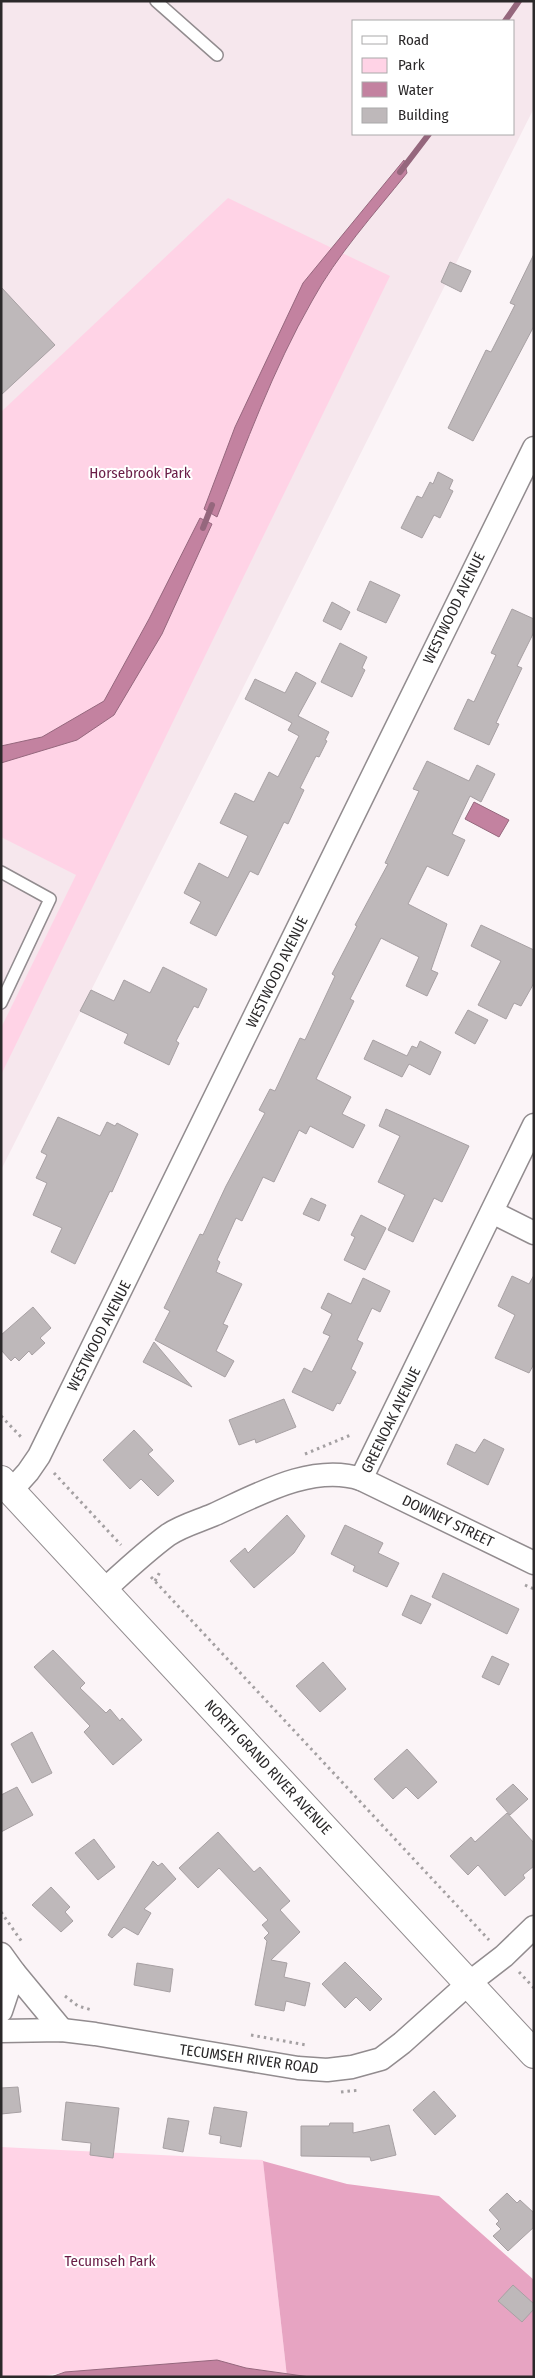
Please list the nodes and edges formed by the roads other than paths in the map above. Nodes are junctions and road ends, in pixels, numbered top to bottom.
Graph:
1 (156, 1) edge
2 (217, 55) dead end
3 (534, 448) edge
4 (1, 872) edge
5 (1, 1003) edge
6 (534, 1126) edge
7 (492, 1212) junction
8 (534, 1233) edge
9 (362, 1480) junction
10 (6, 1485) edge
11 (534, 1563) edge
12 (104, 1590) junction
13 (534, 1927) edge
14 (8, 1963) edge
15 (469, 1983) junction
16 (1, 2012) edge
17 (62, 2030) junction
18 (1, 2031) edge
19 (534, 2054) edge

1 - 2 lane
3 - 10 street, WESTWOOD AVENUE
4 - 5 lane
6 - 7 street, GREENOAK AVENUE
7 - 8 street
7 - 9 street, GREENOAK AVENUE
9 - 11 street, DOWNEY STREET
9 - 12 street, GREENOAK AVENUE
10 - 12 main road, NORTH GRAND RIVER AVENUE
12 - 15 main road, NORTH GRAND RIVER AVENUE
13 - 15 street, TECUMSEH RIVER ROAD
14 - 16 street
14 - 17 street
15 - 17 street, TECUMSEH RIVER ROAD
15 - 19 main road, NORTH GRAND RIVER AVENUE
17 - 18 street, TECUMSEH RIVER ROAD

